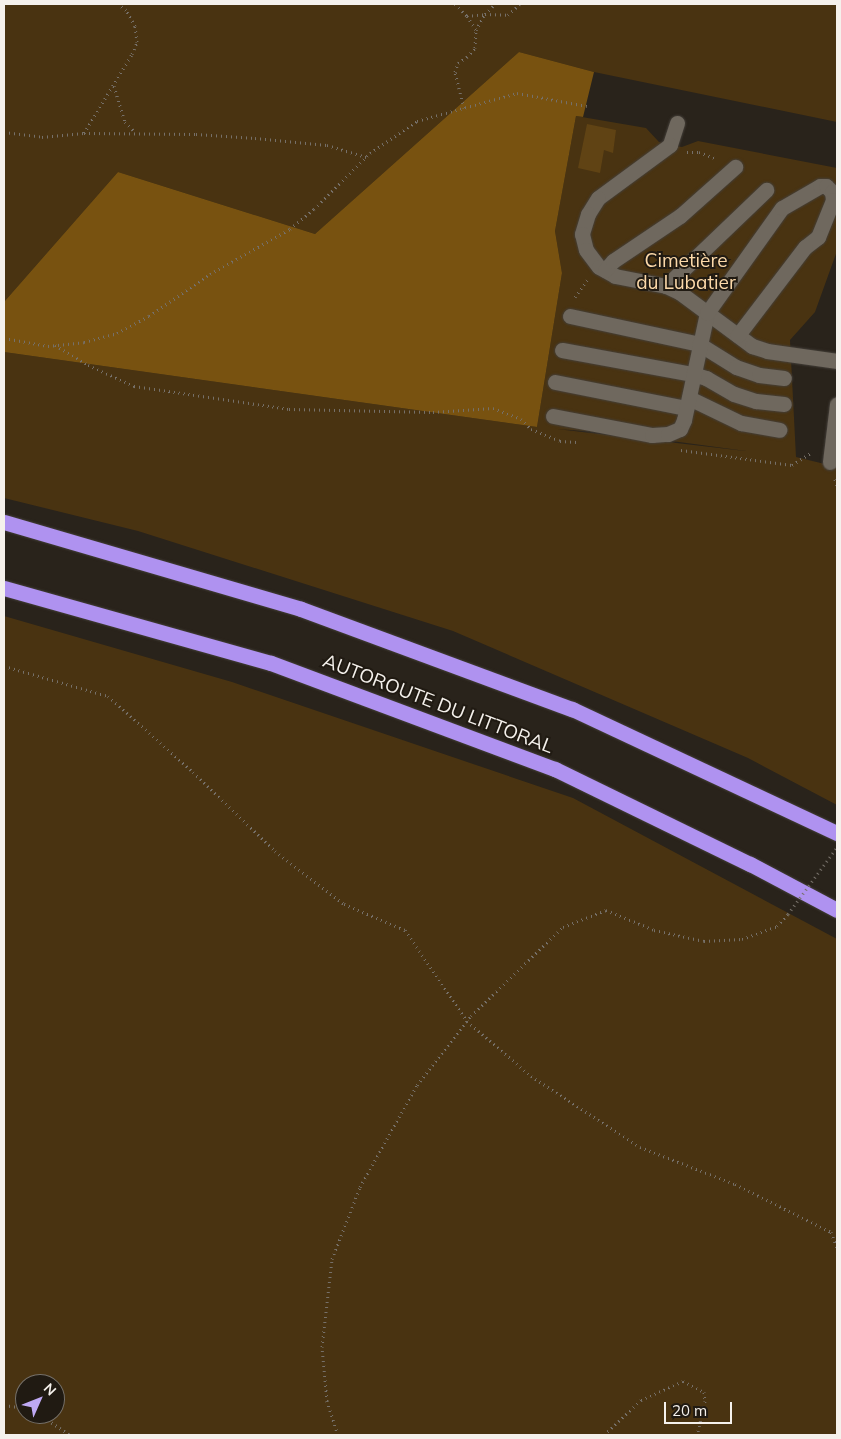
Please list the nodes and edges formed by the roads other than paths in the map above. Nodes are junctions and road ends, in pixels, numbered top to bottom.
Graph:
1 (677, 123) dead end
2 (735, 167) dead end
3 (766, 190) dead end
4 (605, 270) junction
5 (666, 286) junction
6 (707, 313) junction
7 (570, 316) dead end
8 (738, 335) junction
9 (699, 344) junction
10 (562, 350) dead end
11 (837, 361) edge
12 (693, 374) junction
13 (784, 378) dead end
14 (555, 382) dead end
15 (688, 403) junction
16 (784, 404) dead end
17 (837, 404) edge
18 (553, 416) dead end
19 (779, 430) dead end
20 (831, 455) road end
21 (4, 522) edge
22 (4, 588) edge
23 (837, 833) edge
24 (837, 910) edge

1 - 4 street
2 - 4 street
3 - 5 street
4 - 5 street
5 - 6 street
6 - 8 street
6 - 8 street
6 - 9 street
7 - 9 street
8 - 11 street
9 - 12 street
9 - 13 street
10 - 12 street
12 - 15 street
12 - 16 street
14 - 15 street
15 - 18 street
15 - 19 street
17 - 20 street
21 - 23 highway
22 - 24 highway, AUTOROUTE DU LITTORAL

